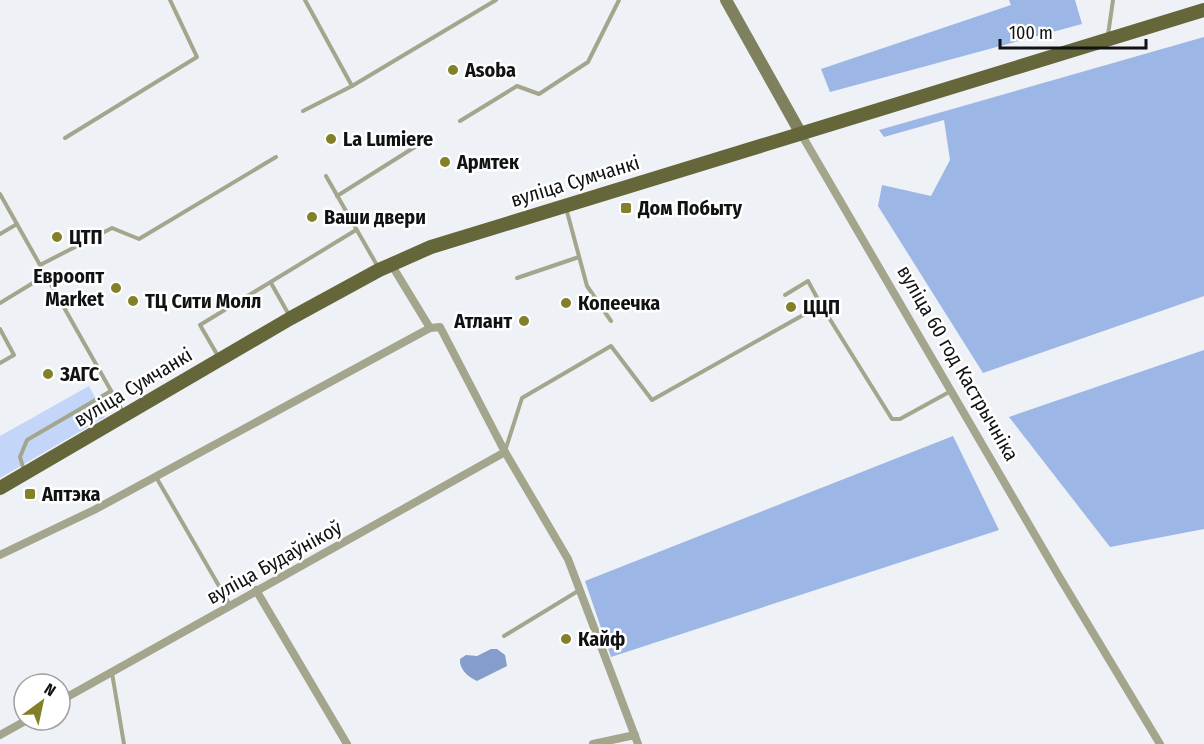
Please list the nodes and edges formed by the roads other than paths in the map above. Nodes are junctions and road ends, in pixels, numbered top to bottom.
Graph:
1 (170, 0) edge
2 (305, 0) edge
3 (496, 0) edge
4 (619, 0) edge
5 (726, 0) edge
6 (1113, 0) edge
7 (1204, 10) edge
8 (1107, 41) junction
9 (352, 86) junction
10 (303, 111) dead end
11 (460, 121) dead end
12 (800, 132) junction
13 (65, 138) dead end
14 (418, 145) dead end
15 (276, 157) dead end
16 (326, 176) dead end
17 (0, 194) edge
18 (337, 196) junction
19 (565, 205) junction
20 (17, 224) junction
21 (356, 231) junction
22 (0, 234) edge
23 (579, 257) junction
24 (40, 266) junction
25 (385, 267) junction
26 (46, 275) junction
27 (517, 278) dead end
28 (271, 283) junction
29 (784, 295) dead end
30 (0, 303) edge
31 (821, 305) junction
32 (291, 318) junction
33 (611, 321) dead end
34 (430, 328) junction
35 (0, 329) edge
36 (220, 358) junction
37 (0, 363) edge
38 (111, 391) junction
39 (952, 391) junction
40 (124, 415) junction
41 (505, 452) junction
42 (25, 473) junction
43 (155, 476) junction
44 (0, 488) edge
45 (0, 555) edge
46 (256, 590) junction
47 (579, 590) junction
48 (230, 605) junction
49 (504, 636) dead end
50 (112, 672) junction
51 (72, 694) edge
52 (637, 740) edge
53 (124, 744) edge
54 (346, 744) edge
55 (593, 744) edge
56 (1160, 744) edge

1 - 13 lane
2 - 9 lane
3 - 9 lane
4 - 11 lane
5 - 12 street, вуліца 60 год Кастрычніка
6 - 8 lane
7 - 8 main road, вуліца Сумчанкі
8 - 12 main road, вуліца Сумчанкі
9 - 10 lane
12 - 19 main road, вуліца Сумчанкі
12 - 39 street, вуліца 60 год Кастрычніка
14 - 18 lane
15 - 24 lane
16 - 18 lane
17 - 20 lane
18 - 21 lane
19 - 23 lane
19 - 25 main road, вуліца Сумчанкі
20 - 22 lane
20 - 24 lane
21 - 25 lane
21 - 28 lane
23 - 27 lane
23 - 33 lane
24 - 26 lane
25 - 32 main road, вуліца Сумчанкі
25 - 34 street
26 - 30 lane
26 - 38 lane
28 - 32 lane
28 - 36 lane
29 - 31 lane
31 - 39 lane
31 - 41 lane
32 - 36 main road, вуліца Сумчанкі
34 - 41 street
34 - 43 street
35 - 37 lane
36 - 40 main road, вуліца Сумчанкі
38 - 40 lane
38 - 42 lane
39 - 56 street, вуліца 60 год Кастрычніка
40 - 42 main road, вуліца Сумчанкі
41 - 46 street, вуліца Будаўнікоў
41 - 47 street
42 - 44 main road, вуліца Сумчанкі
43 - 45 street
43 - 48 lane
46 - 48 street, вуліца Будаўнікоў
46 - 54 street
47 - 49 lane
47 - 52 street
48 - 50 street, вуліца Будаўнікоў
50 - 51 street, вуліца Будаўнікоў
50 - 53 lane
52 - 55 street

